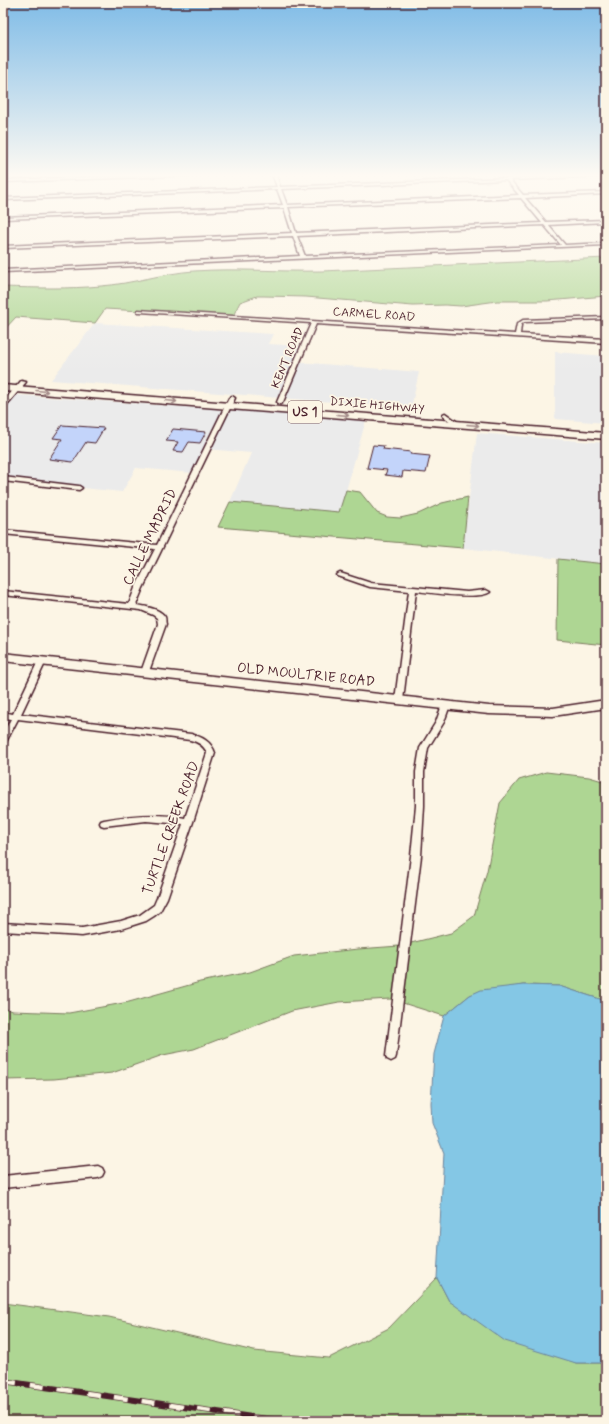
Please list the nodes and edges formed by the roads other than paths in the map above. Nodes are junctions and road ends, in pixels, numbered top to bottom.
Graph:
1 (173, 240) edge
2 (297, 240) edge
3 (559, 240) edge
4 (606, 244) edge
5 (564, 246) junction
6 (3, 248) edge
7 (303, 258) junction
8 (3, 271) edge
9 (140, 311) dead end
10 (606, 318) edge
11 (314, 322) junction
12 (517, 335) junction
13 (606, 340) edge
14 (3, 380) edge
15 (20, 386) junction
16 (3, 388) edge
17 (230, 402) junction
18 (280, 402) junction
19 (3, 406) edge
20 (445, 415) junction
21 (457, 424) junction
22 (606, 428) edge
23 (606, 436) edge
24 (3, 479) edge
25 (80, 488) dead end
26 (3, 532) edge
27 (160, 548) junction
28 (340, 576) dead end
29 (413, 589) junction
30 (486, 592) dead end
31 (3, 593) edge
32 (132, 607) junction
33 (3, 657) edge
34 (42, 661) junction
35 (145, 672) junction
36 (399, 700) junction
37 (606, 704) edge
38 (446, 705) junction
39 (3, 715) edge
40 (16, 716) junction
41 (3, 740) edge
42 (104, 822) dead end
43 (189, 822) junction
44 (3, 927) edge
45 (391, 1056) dead end
46 (98, 1172) dead end
47 (3, 1182) edge

1 - 6 street
2 - 7 street
3 - 5 street
4 - 5 street
5 - 7 street
7 - 8 street
9 - 11 street, CARMEL ROAD
10 - 12 street
11 - 12 street, CARMEL ROAD
11 - 18 street, KENT ROAD
12 - 13 street, CARMEL ROAD
14 - 15 main road, US 1
15 - 16 main road, DIXIE HIGHWAY / US 1
15 - 17 main road, DIXIE HIGHWAY / US 1
15 - 19 street
17 - 18 main road, US 1
17 -> 21 main road, DIXIE HIGHWAY / US 1
17 - 27 street, CALLE MADRID
18 - 20 main road, US 1
20 - 21 street
20 - 22 main road, US 1
21 -> 23 main road, DIXIE HIGHWAY / US 1
24 - 25 street
26 - 27 street
27 - 32 street, CALLE MADRID
28 - 29 street
29 - 30 street
29 - 36 street
31 - 32 street
32 - 35 street, CALLE MADRID
33 - 34 main road, OLD MOULTRIE ROAD
34 - 35 main road, OLD MOULTRIE ROAD
34 - 40 street
35 - 36 main road, OLD MOULTRIE ROAD
36 - 38 main road, OLD MOULTRIE ROAD
37 - 38 main road, OLD MOULTRIE ROAD
38 - 45 street
39 - 40 street, TURTLE CREEK ROAD
40 - 41 street
40 - 43 street, TURTLE CREEK ROAD
42 - 43 street
43 - 44 street, TURTLE CREEK ROAD
46 - 47 street

